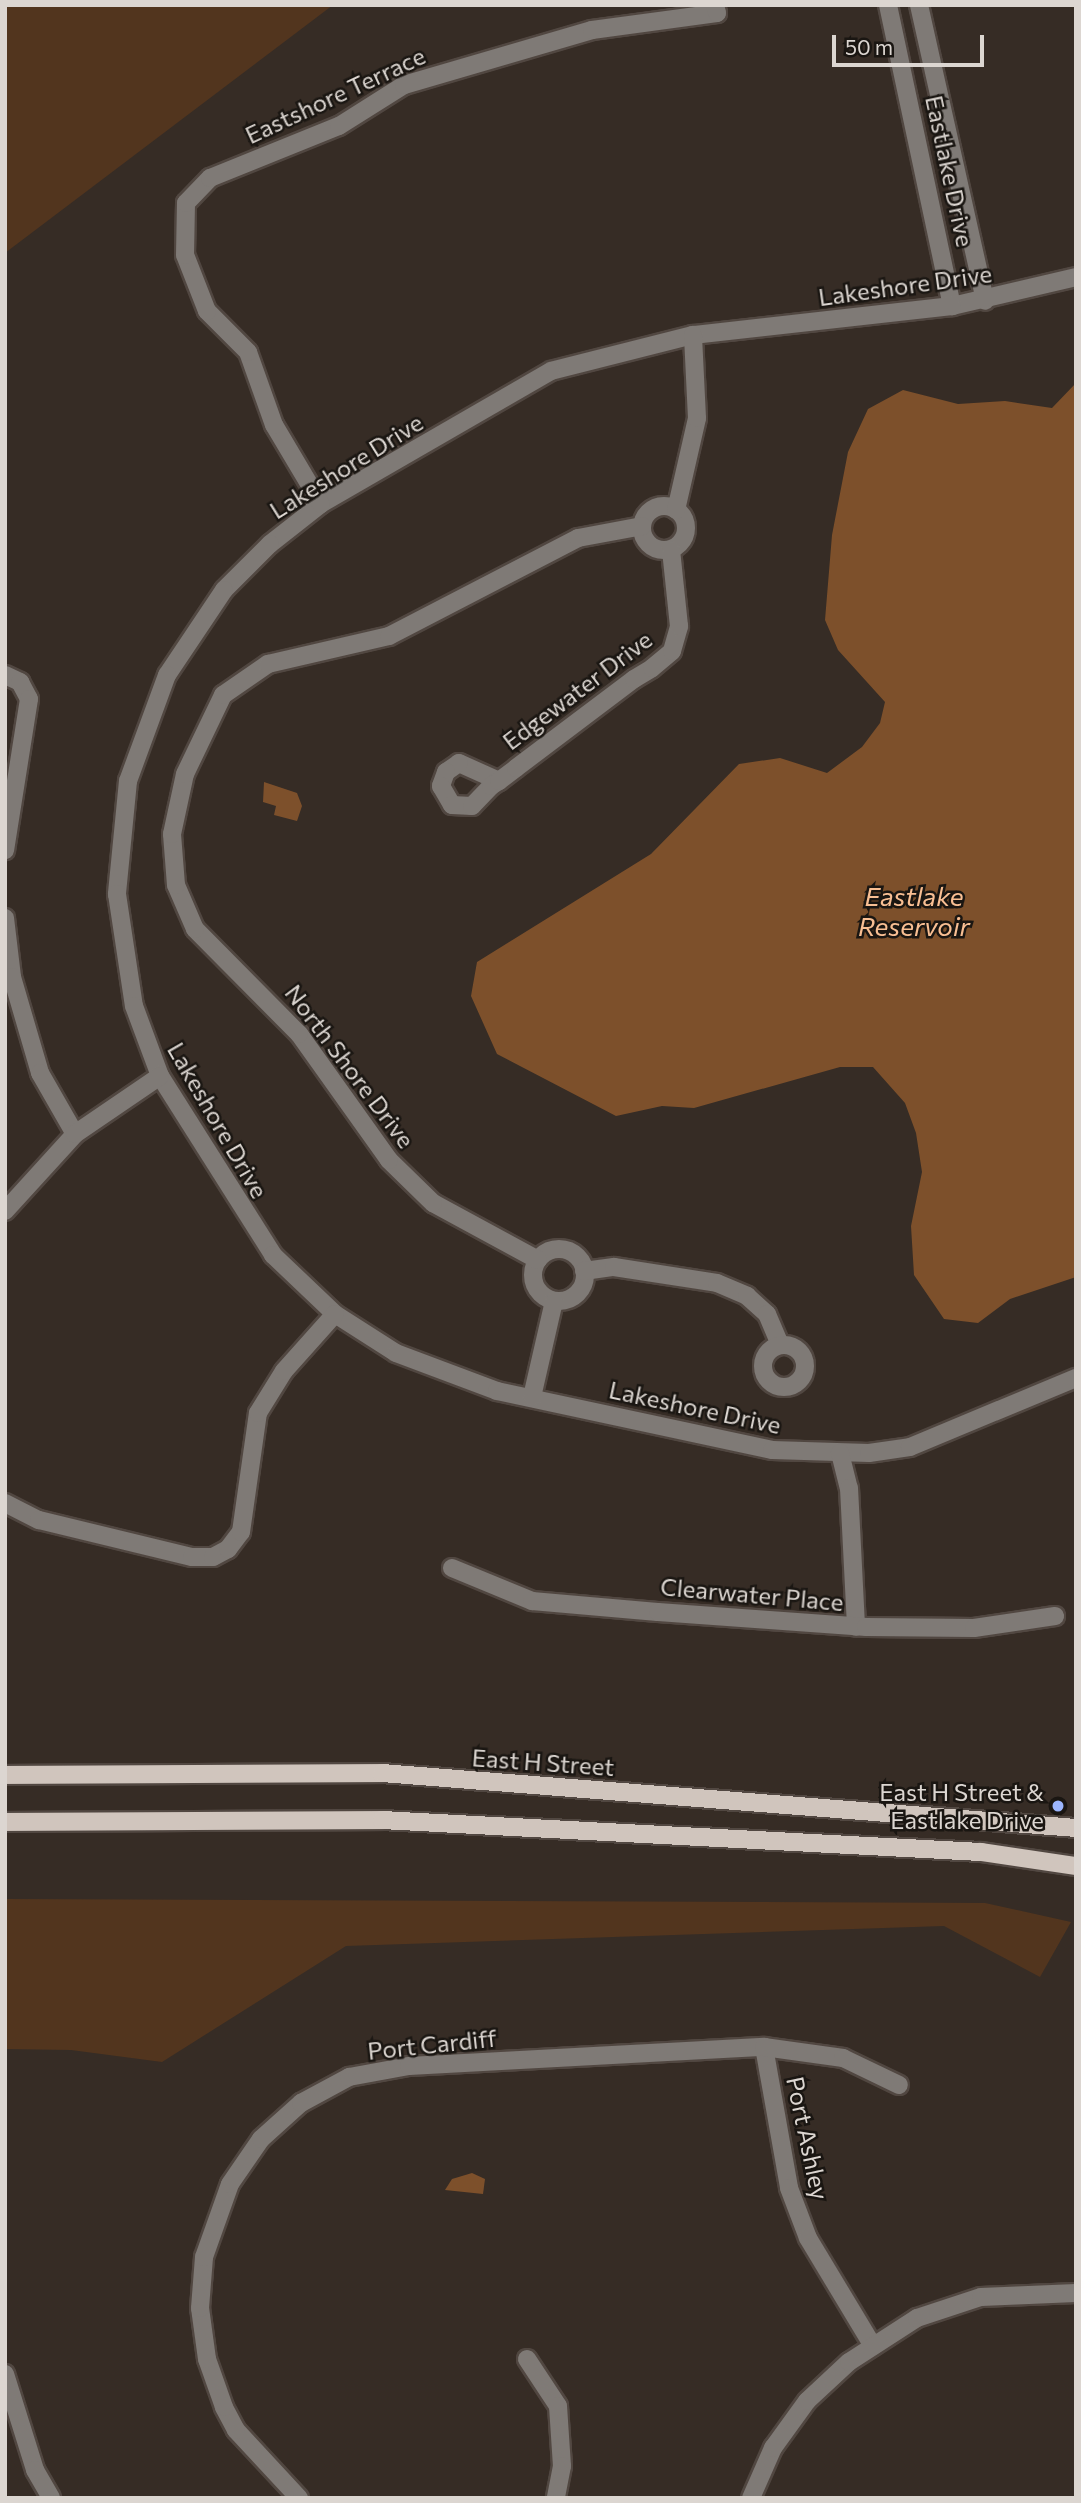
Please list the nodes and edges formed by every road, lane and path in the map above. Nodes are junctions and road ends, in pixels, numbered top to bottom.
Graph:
1 (715, 5) edge
2 (888, 5) edge
3 (919, 5) edge
4 (1076, 277) edge
5 (985, 301) junction
6 (952, 306) junction
7 (693, 335) junction
8 (321, 504) junction
9 (676, 510) junction
10 (642, 526) junction
11 (671, 550) junction
12 (5, 675) edge
13 (499, 781) dead end
14 (5, 850) edge
15 (5, 918) edge
16 (160, 1076) junction
17 (75, 1134) junction
18 (5, 1211) edge
19 (538, 1259) junction
20 (584, 1271) junction
21 (554, 1301) junction
22 (335, 1314) junction
23 (780, 1344) dead end
24 (1076, 1378) edge
25 (532, 1397) junction
26 (840, 1453) junction
27 (5, 1503) edge
28 (452, 1568) dead end
29 (1055, 1616) dead end
30 (856, 1627) junction
31 (5, 1774) edge
32 (5, 1822) edge
33 (1076, 1828) edge
34 (1076, 1866) edge
35 (764, 2047) junction
36 (899, 2085) dead end
37 (1076, 2293) edge
38 (873, 2346) junction
39 (527, 2359) dead end
40 (5, 2374) edge
41 (51, 2498) edge
42 (299, 2498) edge
43 (556, 2498) edge
44 (751, 2498) edge

1 - 8 street, Eastshore Terrace
2 - 6 street, Eastlake Drive
3 - 5 street, Eastlake Drive
4 - 5 street, Lakeshore Drive
5 - 6 street, Lakeshore Drive
6 - 7 street, Lakeshore Drive
7 - 8 street, Lakeshore Drive
7 - 9 street
8 - 16 street, Lakeshore Drive
9 - 10 street
9 - 11 street
10 - 11 street
10 - 19 street, North Shore Drive
11 - 13 street, Edgewater Drive
12 - 14 street
15 - 17 street
16 - 17 street
16 - 22 street, Lakeshore Drive
17 - 18 street
19 - 20 street
19 - 21 street
20 - 21 street
20 - 23 street
21 - 25 street
22 - 25 street, Lakeshore Drive
22 - 27 street
24 - 26 street, Lakeshore Drive
25 - 26 street, Lakeshore Drive
26 - 30 street
28 - 30 street, Clearwater Place
29 - 30 street, Clearwater Place
31 - 33 main road, East H Street
32 - 34 main road
35 - 36 street, Port Cardiff
35 - 38 street, Port Ashley
35 - 42 street, Port Cardiff
37 - 38 street
38 - 44 street
39 - 43 street
40 - 41 street

